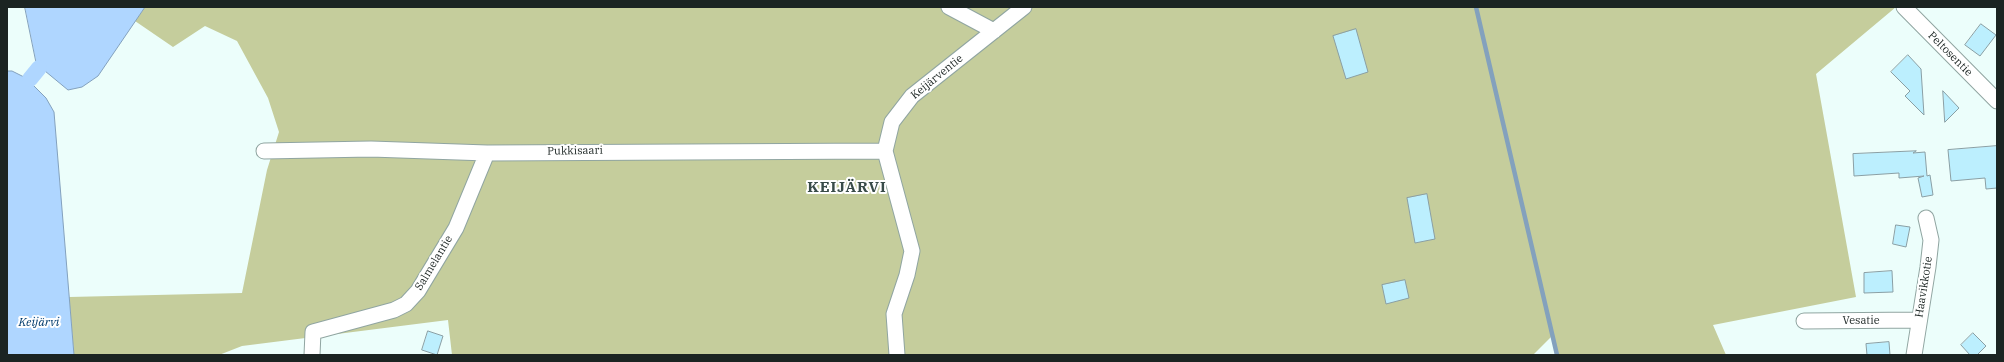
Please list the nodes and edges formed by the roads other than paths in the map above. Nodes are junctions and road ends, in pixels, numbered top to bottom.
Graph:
1 (949, 7) edge
2 (1024, 7) edge
3 (1904, 7) edge
4 (994, 31) junction
5 (1997, 101) edge
6 (264, 151) dead end
7 (885, 151) junction
8 (486, 152) junction
9 (1926, 218) dead end
10 (1919, 320) junction
11 (1804, 321) dead end
12 (312, 355) edge
13 (897, 355) edge
14 (1914, 355) edge

1 - 4 street
2 - 4 street, Keijärventie
3 - 5 street, Peltosentie
4 - 7 street, Keijärventie
6 - 8 street, Pukkisaari
7 - 8 street, Pukkisaari
7 - 13 street, Keijärventie
8 - 12 street, Salmelantie
9 - 10 street, Haavikkotie
10 - 11 street, Vesatie
10 - 14 street, Haavikkotie

